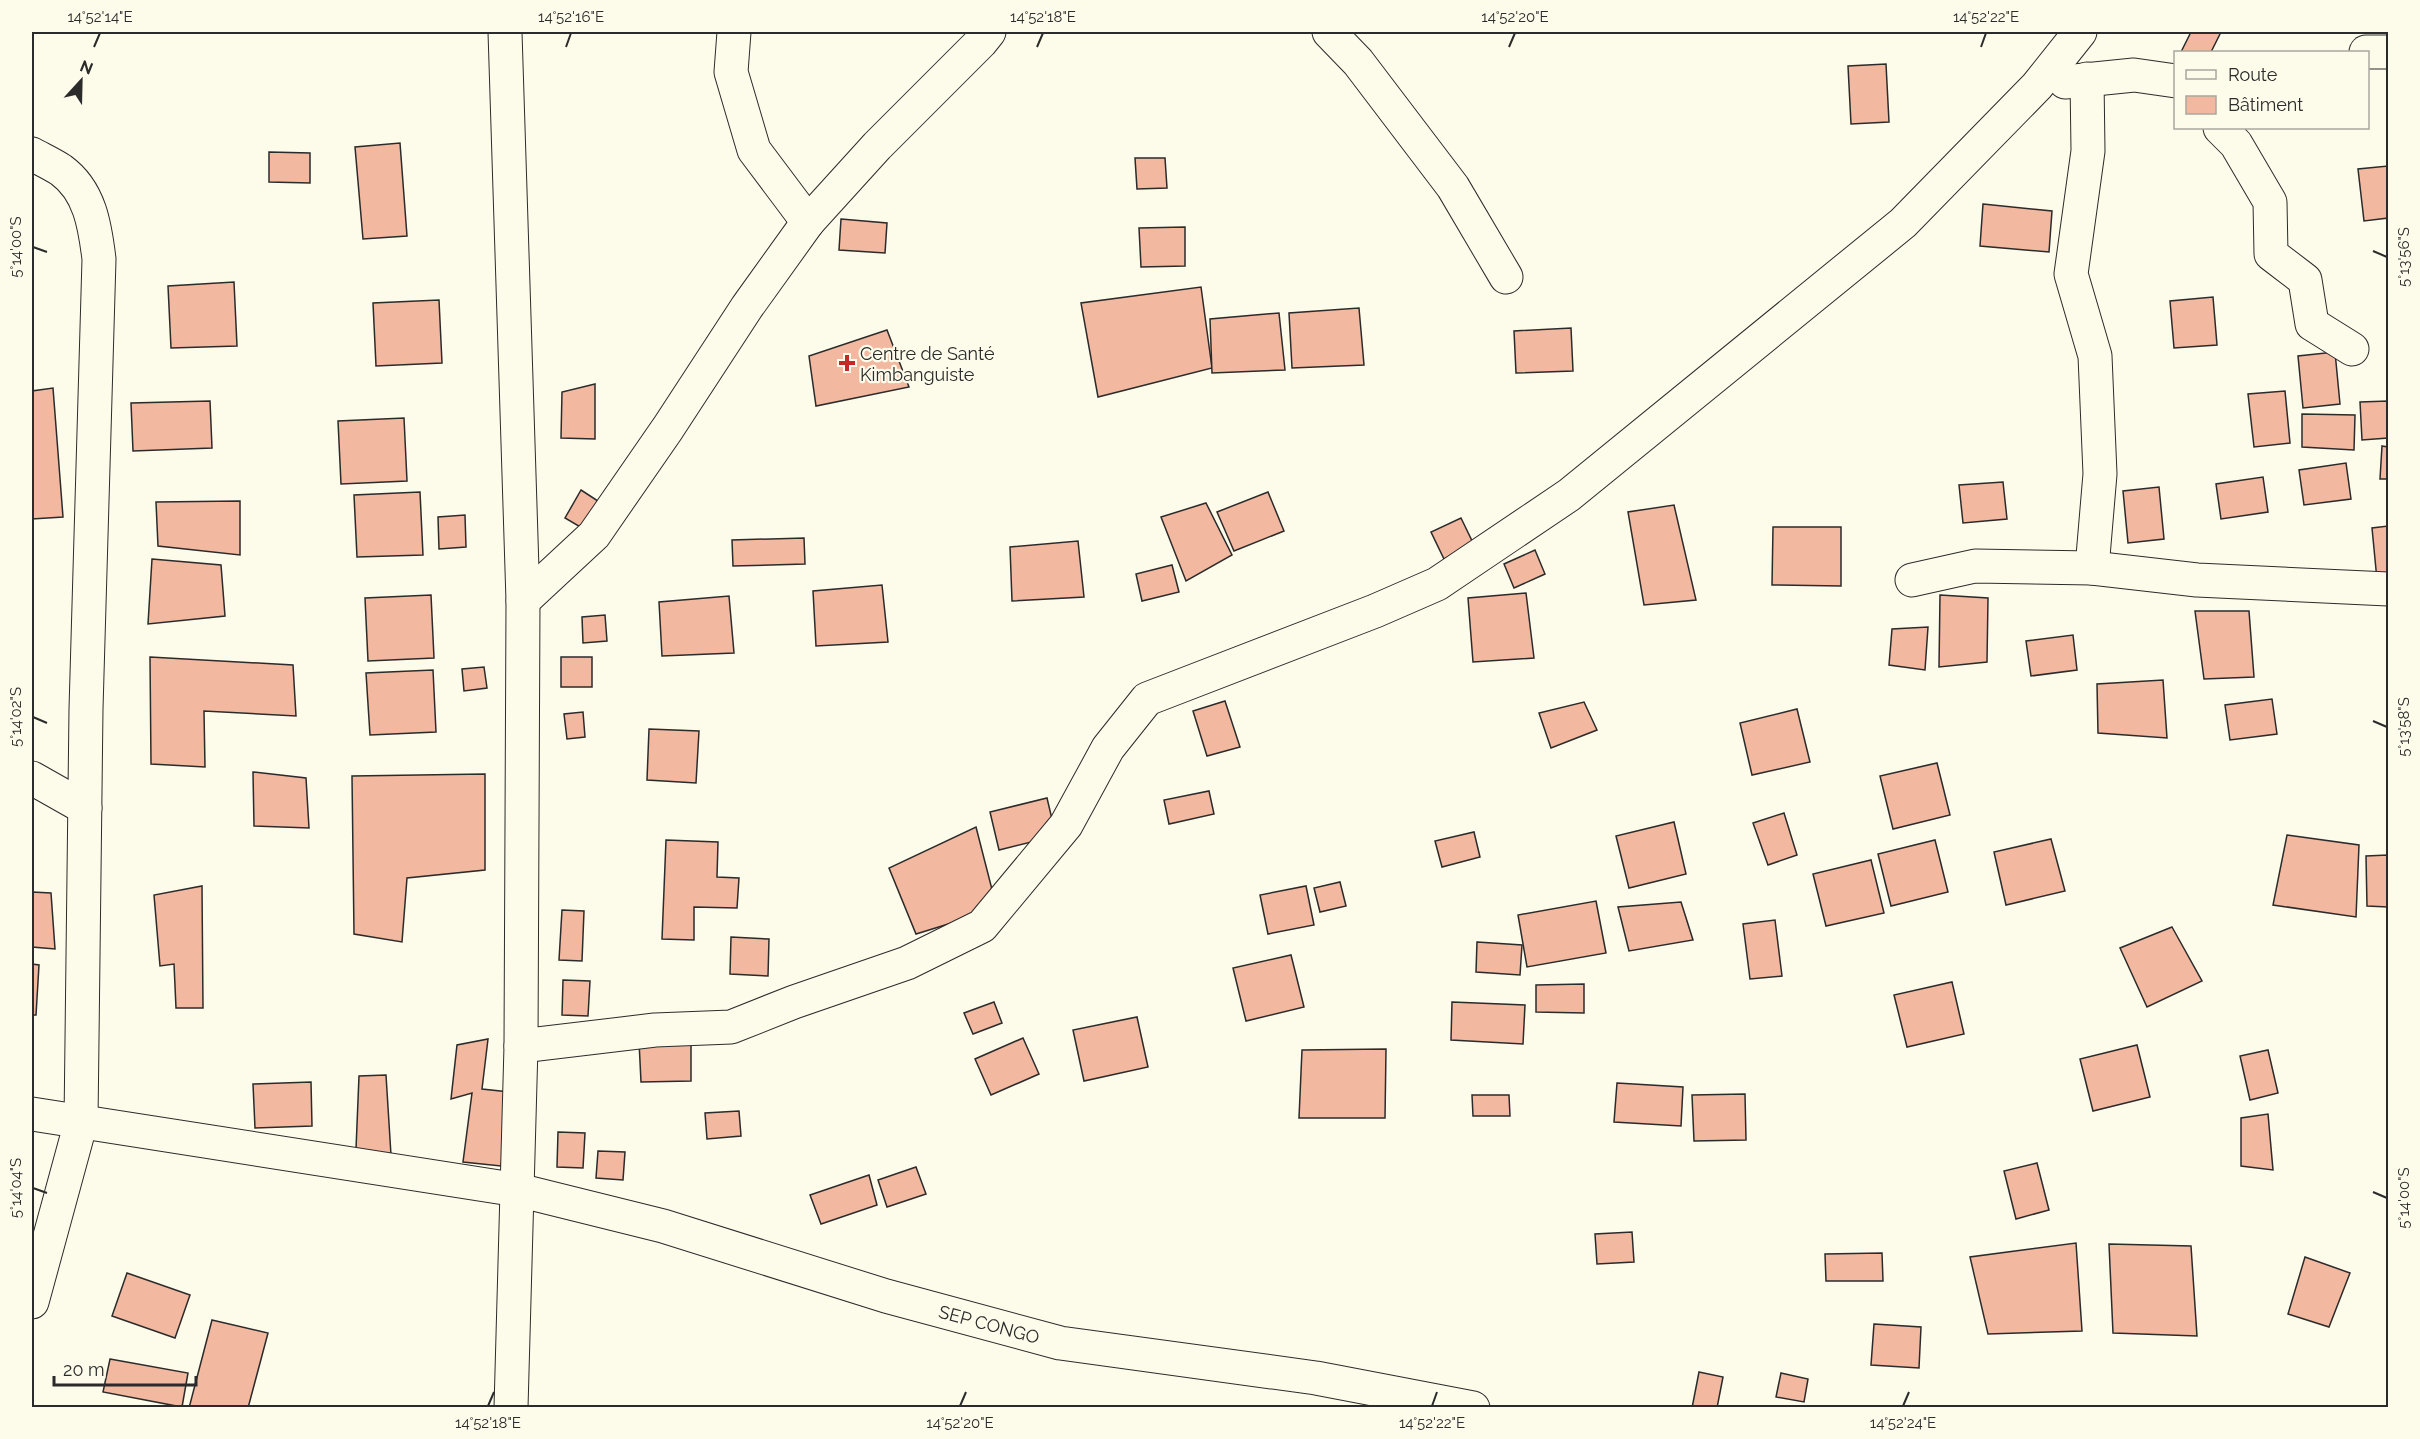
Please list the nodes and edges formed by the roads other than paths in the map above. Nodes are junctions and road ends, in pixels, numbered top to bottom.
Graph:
1 (505, 32) edge
2 (734, 32) edge
3 (989, 32) edge
4 (1329, 32) edge
5 (2080, 32) edge
6 (2369, 52) edge
7 (2388, 52) edge
8 (2087, 78) junction
9 (2174, 81) edge
10 (2037, 86) junction
11 (2221, 129) edge
12 (32, 154) edge
13 (808, 222) junction
14 (1506, 277) dead end
15 (2352, 349) dead end
16 (2092, 568) junction
17 (1912, 580) dead end
18 (2388, 589) edge
19 (523, 601) junction
20 (32, 778) edge
21 (85, 808) junction
22 (521, 1046) junction
23 (32, 1114) edge
24 (81, 1122) junction
25 (518, 1190) junction
26 (32, 1302) edge
27 (511, 1407) edge
28 (1473, 1407) edge

1 - 19 street
2 - 13 street
3 - 13 street
4 - 14 street
5 - 10 street
6 - 7 street
8 - 9 street
8 - 10 street
8 - 16 street
10 - 22 street
11 - 15 street
12 - 21 street
13 - 19 street
16 - 17 street
16 - 18 street
19 - 22 street
20 - 21 street
21 - 24 street
22 - 25 street
23 - 24 street, SEP CONGO
24 - 25 street, SEP CONGO
24 - 26 street
25 - 27 street
25 - 28 street, SEP CONGO

